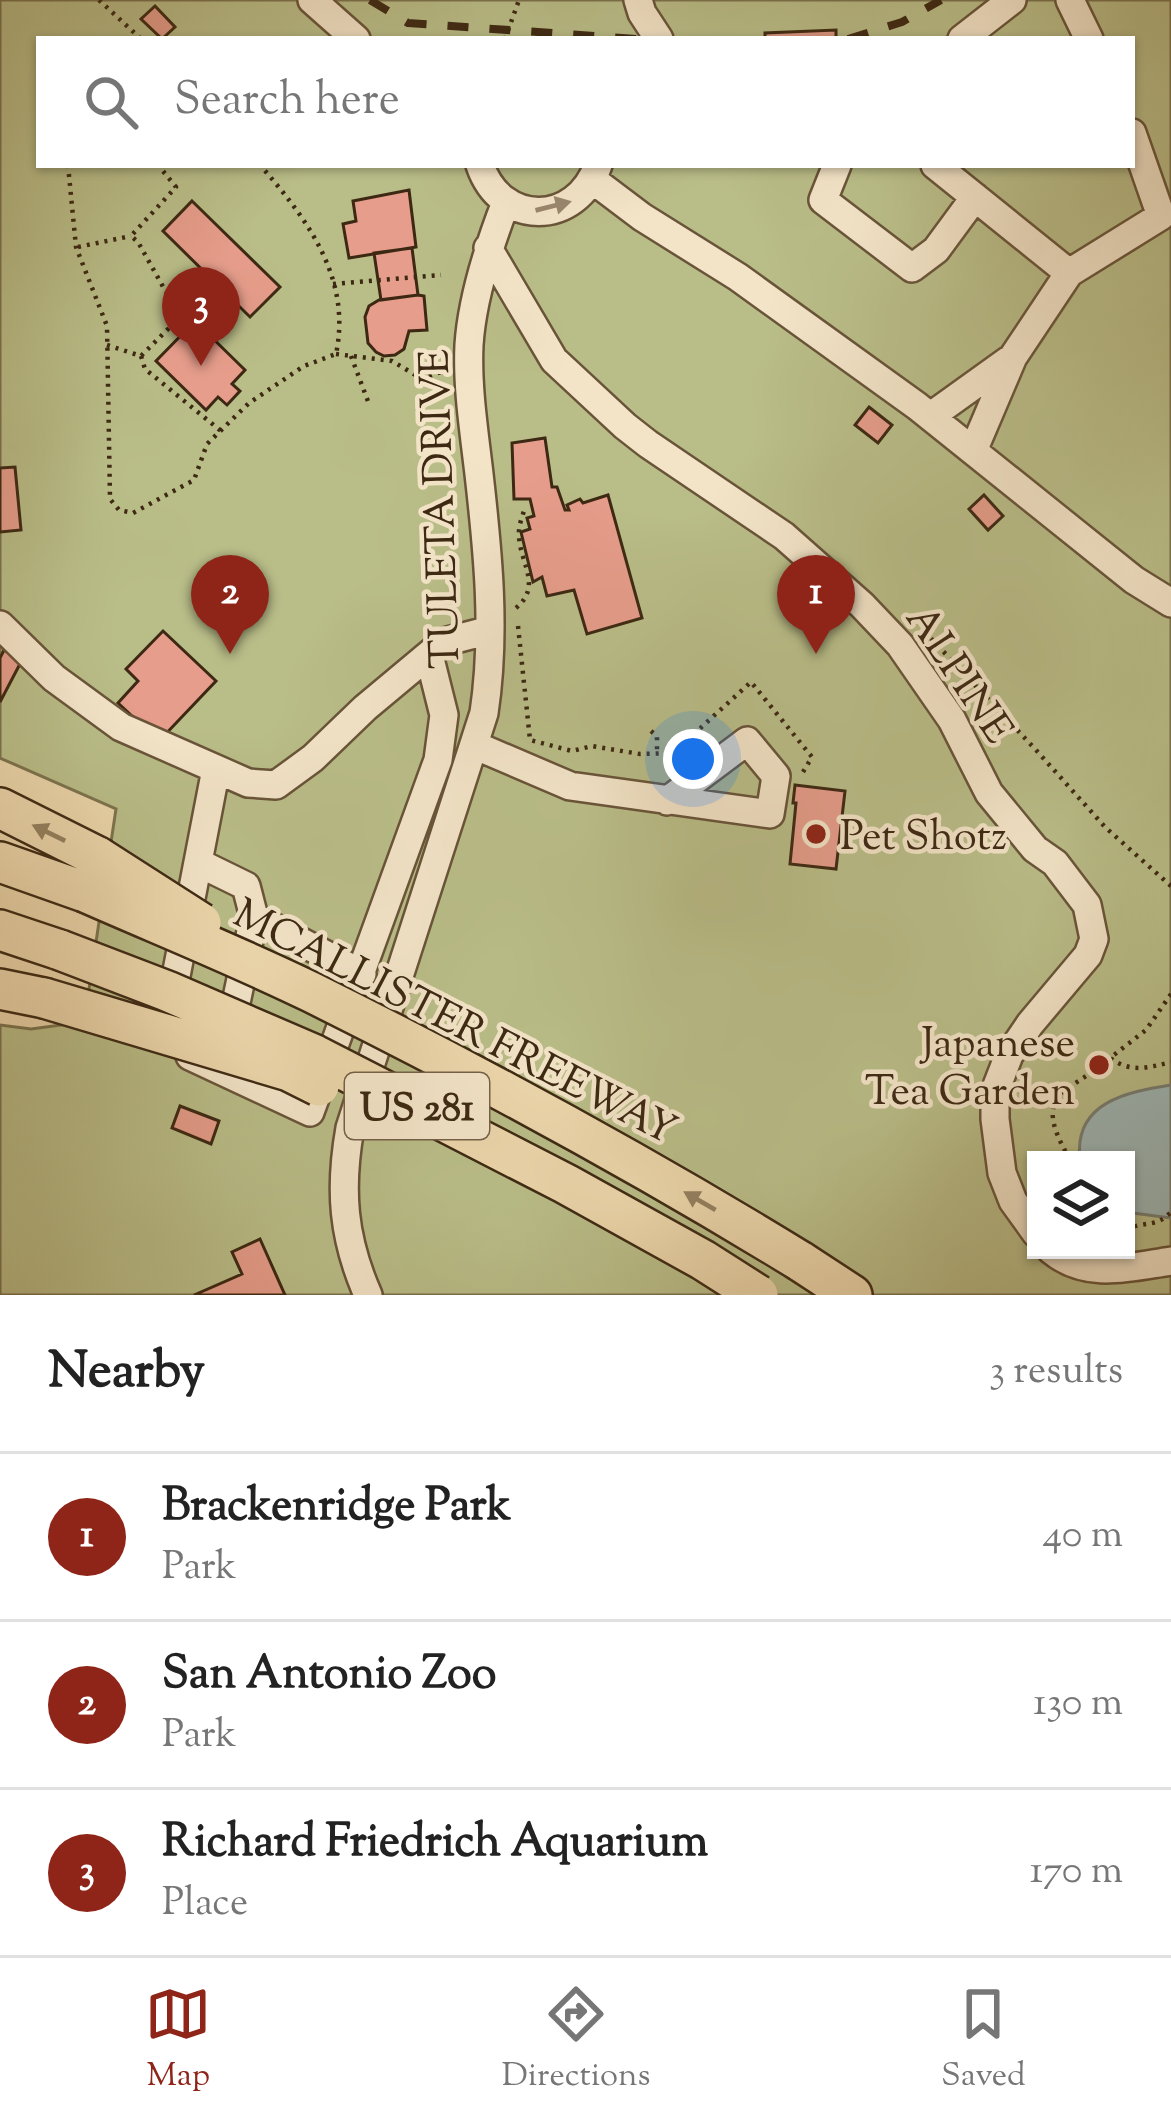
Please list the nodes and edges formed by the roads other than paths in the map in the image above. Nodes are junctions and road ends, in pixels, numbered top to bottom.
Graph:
1 (312, 0) edge
2 (638, 0) edge
3 (1012, 0) edge
4 (1070, 0) edge
5 (353, 36) edge
6 (657, 36) edge
7 (966, 36) edge
8 (1088, 36) edge
9 (1135, 140) edge
10 (481, 168) edge
11 (836, 168) edge
12 (939, 168) edge
13 (596, 172) edge
14 (975, 197) junction
15 (506, 202) junction
16 (1166, 214) edge
17 (488, 248) junction
18 (1070, 272) junction
19 (1012, 357) junction
20 (931, 416) junction
21 (973, 451) junction
22 (1171, 603) edge
23 (0, 625) edge
24 (490, 630) junction
25 (429, 655) junction
26 (474, 745) junction
27 (216, 769) junction
28 (667, 801) dead end
29 (0, 808) edge
30 (0, 862) edge
31 (199, 863) junction
32 (92, 874) junction
33 (254, 917) junction
34 (0, 930) edge
35 (362, 974) junction
36 (0, 989) edge
37 (221, 1071) junction
38 (1027, 1220) edge
39 (1062, 1259) edge
40 (703, 1260) junction
41 (1171, 1261) edge
42 (368, 1295) edge
43 (758, 1295) edge
44 (852, 1295) edge

1 - 5 street
2 - 6 street
3 - 7 street
4 - 8 street
9 - 16 street
10 - 15 street
11 - 14 street
12 - 14 street
15 -> 13 street
13 - 20 street
14 - 18 street
15 - 17 street, TULETA DRIVE
16 - 18 street
17 - 24 street, TULETA DRIVE
17 - 38 street, ALPINE
18 - 19 street
19 - 20 street
19 - 21 street
20 - 21 street
21 - 22 street
23 - 27 street
24 - 25 street
24 - 26 street, TULETA DRIVE
25 - 27 street
25 - 35 street
26 - 28 street
26 - 42 street, TULETA DRIVE
27 - 31 street
32 -> 29 highway
30 - 32 highway
31 - 33 street
31 - 37 street
44 -> 32 highway, MCALLISTER FREEWAY / US 281, bridge
33 - 35 street
33 - 37 street
34 - 40 highway, US 281, bridge
35 - 37 street
36 - 40 highway, bridge
39 - 41 street
40 - 43 highway, US 281, bridge

